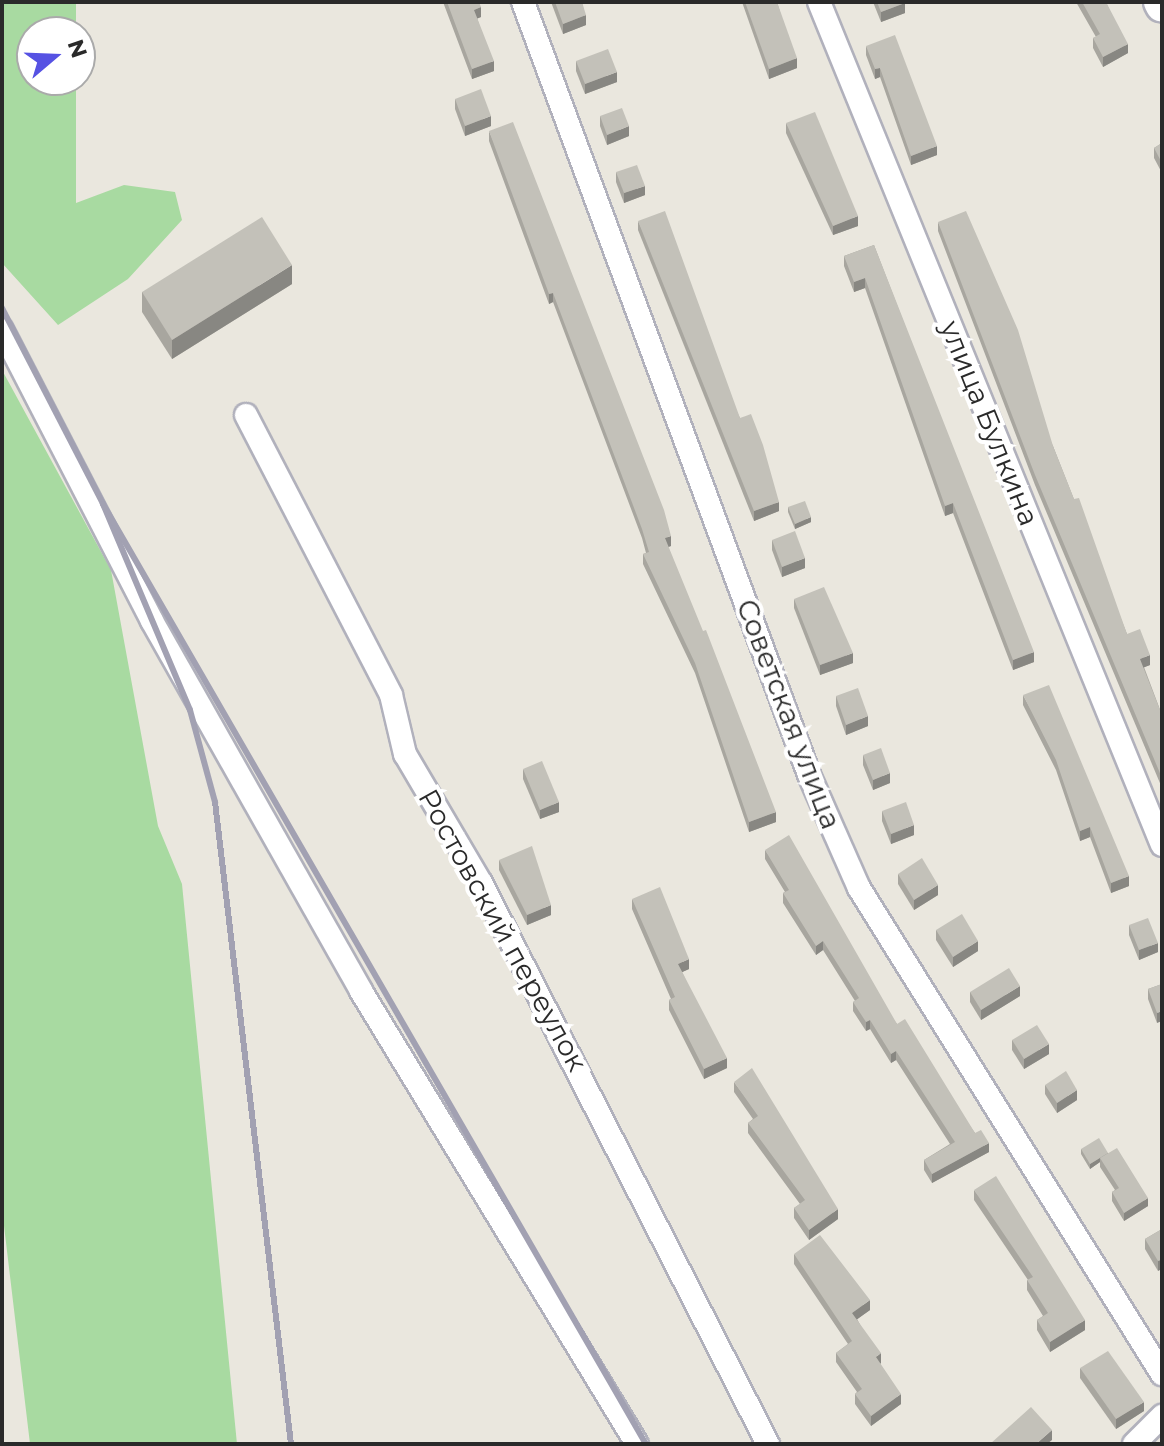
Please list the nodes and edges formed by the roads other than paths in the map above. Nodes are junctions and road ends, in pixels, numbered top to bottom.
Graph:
1 (523, 2) edge
2 (819, 2) edge
3 (2, 330) edge
4 (246, 415) dead end
5 (1162, 845) edge
6 (1162, 1374) edge
7 (1162, 1416) edge
8 (637, 1444) edge
9 (768, 1444) edge
10 (1134, 1444) edge

1 - 6 street, Советская улица
2 - 5 street, улица Булкина
3 - 8 street
4 - 9 street, Ростовский переулок
7 - 10 street

